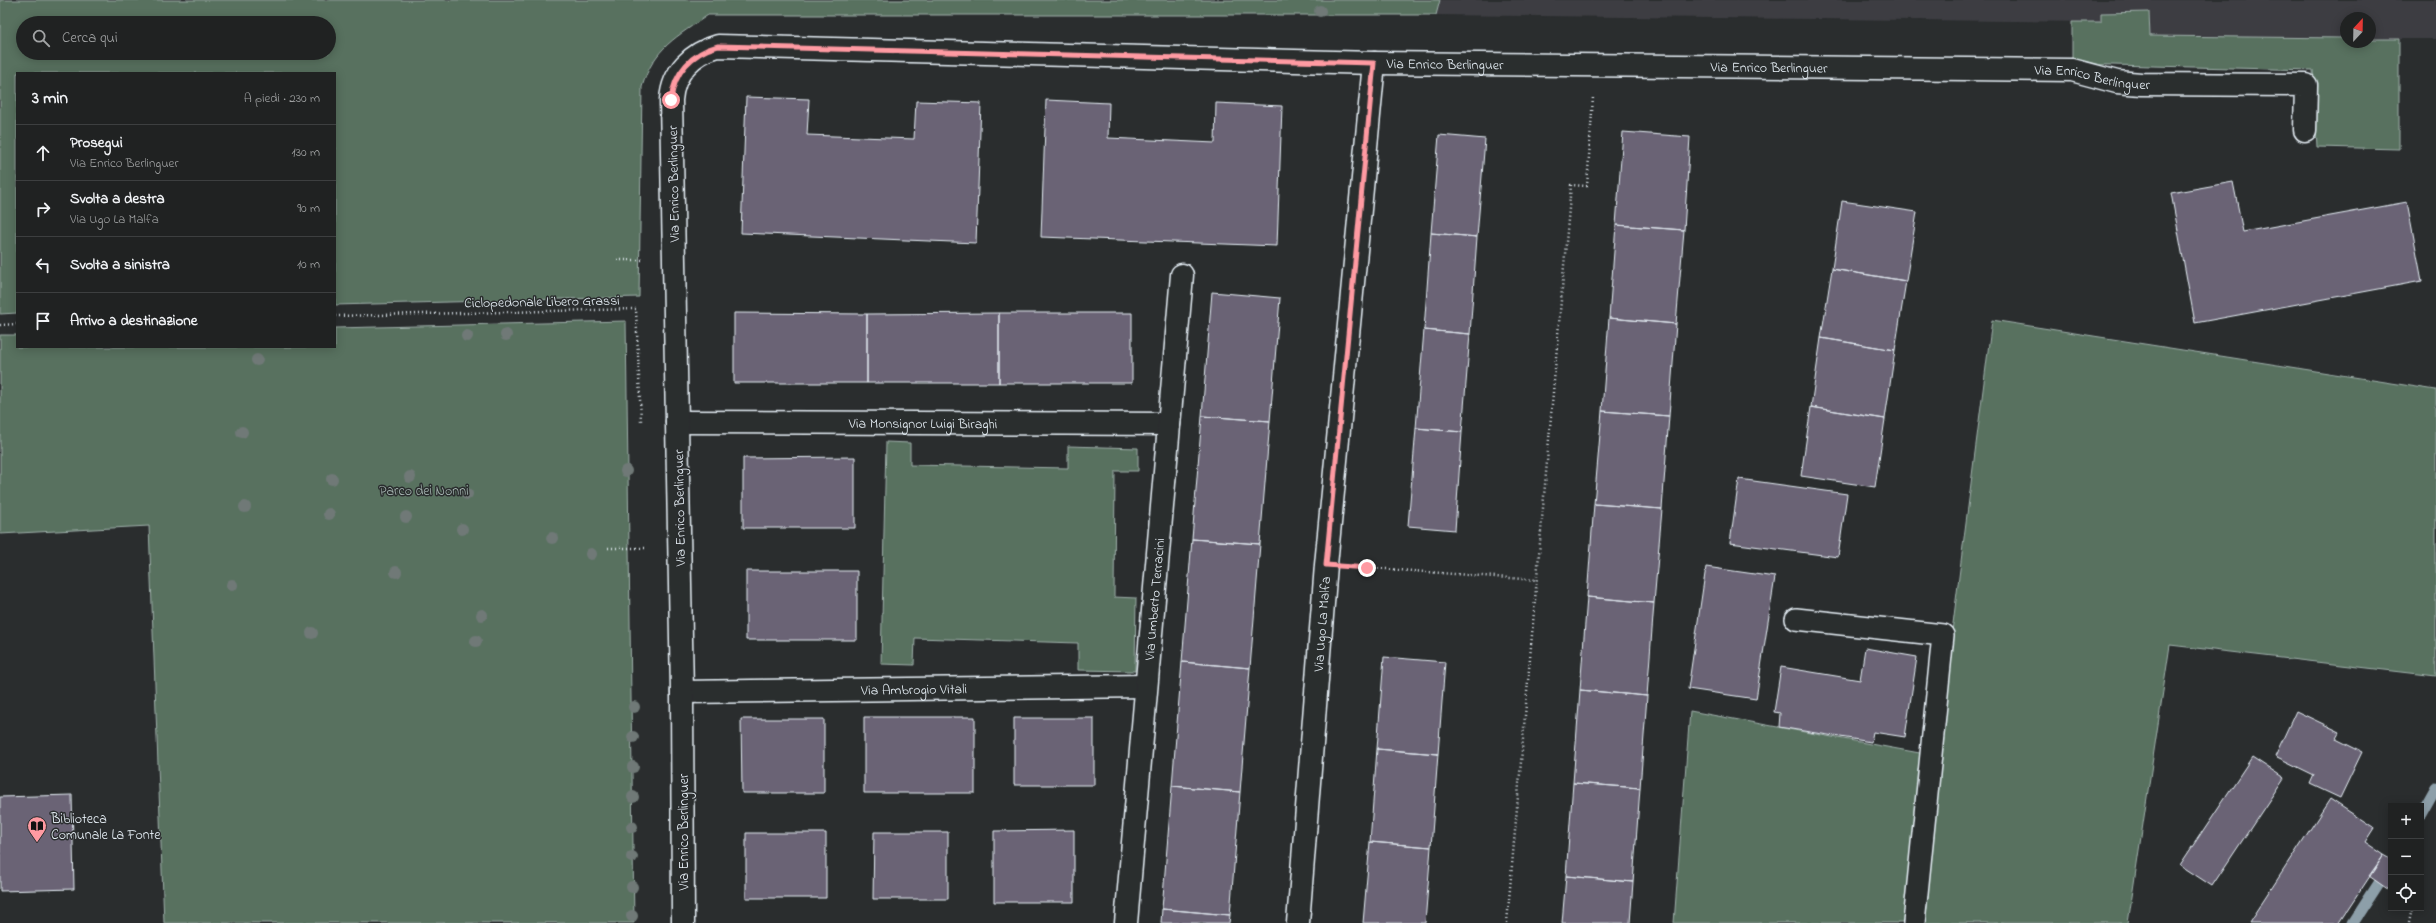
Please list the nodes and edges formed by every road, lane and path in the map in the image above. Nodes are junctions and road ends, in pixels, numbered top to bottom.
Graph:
1 (1374, 63) junction
2 (1596, 64) junction
3 (2305, 130) dead end
4 (1182, 275) dead end
5 (336, 316) edge
6 (0, 324) edge
7 (16, 324) edge
8 (641, 421) dead end
9 (677, 422) junction
10 (1169, 424) junction
11 (608, 548) dead end
12 (645, 548) dead end
13 (1326, 565) junction
14 (1537, 580) junction
15 (1796, 619) dead end
16 (1146, 686) junction
17 (682, 692) junction
18 (2411, 911) edge
19 (683, 923) edge
20 (1126, 923) edge
21 (1298, 923) edge
22 (1507, 923) edge
23 (1914, 923) edge
24 (2409, 923) edge

1 - 2 street, Via Enrico Berlinguer
1 - 9 street, Via Enrico Berlinguer
1 - 13 street, Via Ugo La Malfa
2 - 3 street, Via Enrico Berlinguer
2 - 14 path
4 - 10 street, Via Umberto Terracini
5 - 8 path, Ciclopedonale Libero Grassi
6 - 7 path
9 - 10 street, Via Monsignor Luigi Biraghi
9 - 17 street, Via Enrico Berlinguer
10 - 16 street, Via Umberto Terracini
11 - 12 path
13 - 14 path
13 - 21 street, Via Ugo La Malfa
14 - 22 path
15 - 23 lane
16 - 17 street, Via Ambrogio Vitali
16 - 20 street, Via Umberto Terracini
17 - 19 street, Via Enrico Berlinguer
18 - 24 path

